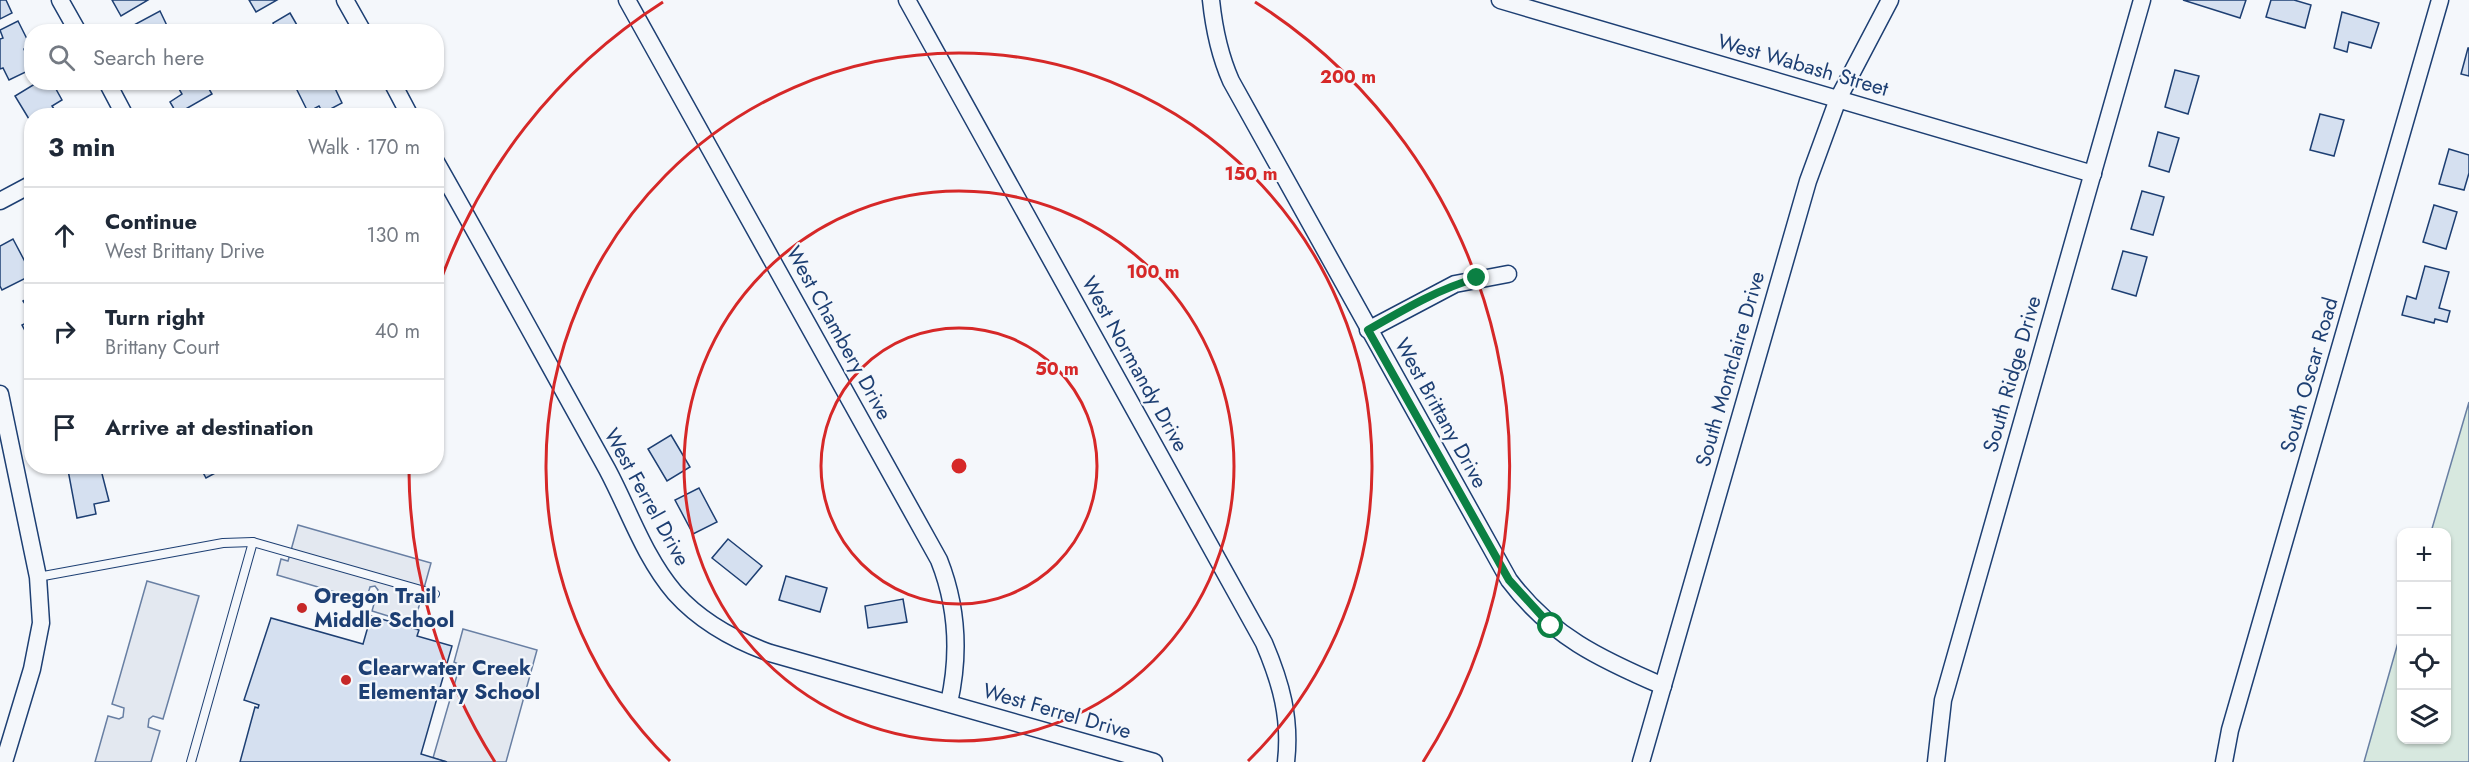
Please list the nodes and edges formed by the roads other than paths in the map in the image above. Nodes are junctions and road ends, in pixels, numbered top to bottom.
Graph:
1 (60, 0) edge
2 (345, 0) edge
3 (627, 0) edge
4 (906, 0) edge
5 (1211, 0) edge
6 (1500, 0) edge
7 (1890, 0) edge
8 (2142, 0) edge
9 (2439, 0) edge
10 (74, 24) edge
11 (358, 24) edge
12 (111, 90) edge
13 (396, 90) edge
14 (1838, 99) junction
15 (121, 108) edge
16 (406, 108) edge
17 (2093, 174) junction
18 (444, 176) edge
19 (24, 188) edge
20 (0, 201) edge
21 (1508, 273) dead end
22 (1368, 330) junction
23 (0, 394) edge
24 (253, 542) junction
25 (38, 577) junction
26 (435, 594) dead end
27 (1662, 686) junction
28 (949, 703) junction
29 (4, 762) edge
30 (190, 762) edge
31 (1154, 762) edge
32 (1286, 762) edge
33 (1641, 762) edge
34 (1936, 762) edge
35 (2224, 762) edge

1 - 10 street
2 - 11 street
3 - 28 street, West Chambery Drive
4 - 32 street, West Normandy Drive
5 - 22 street, West Brittany Drive
6 - 14 street, West Wabash Street
7 - 14 street, South Montclaire Drive
8 - 17 street, South Ridge Drive
9 - 35 street, South Oscar Road
12 - 15 street
13 - 16 street
14 - 17 street, West Wabash Street
14 - 27 street, South Montclaire Drive
17 - 34 street, South Ridge Drive
18 - 28 street, West Ferrel Drive
19 - 20 street
21 - 22 street
22 - 27 street, West Brittany Drive
23 - 25 street
24 - 25 lane
24 - 26 lane
24 - 30 lane
25 - 29 street
27 - 33 street, South Montclaire Drive
28 - 31 street, West Ferrel Drive

